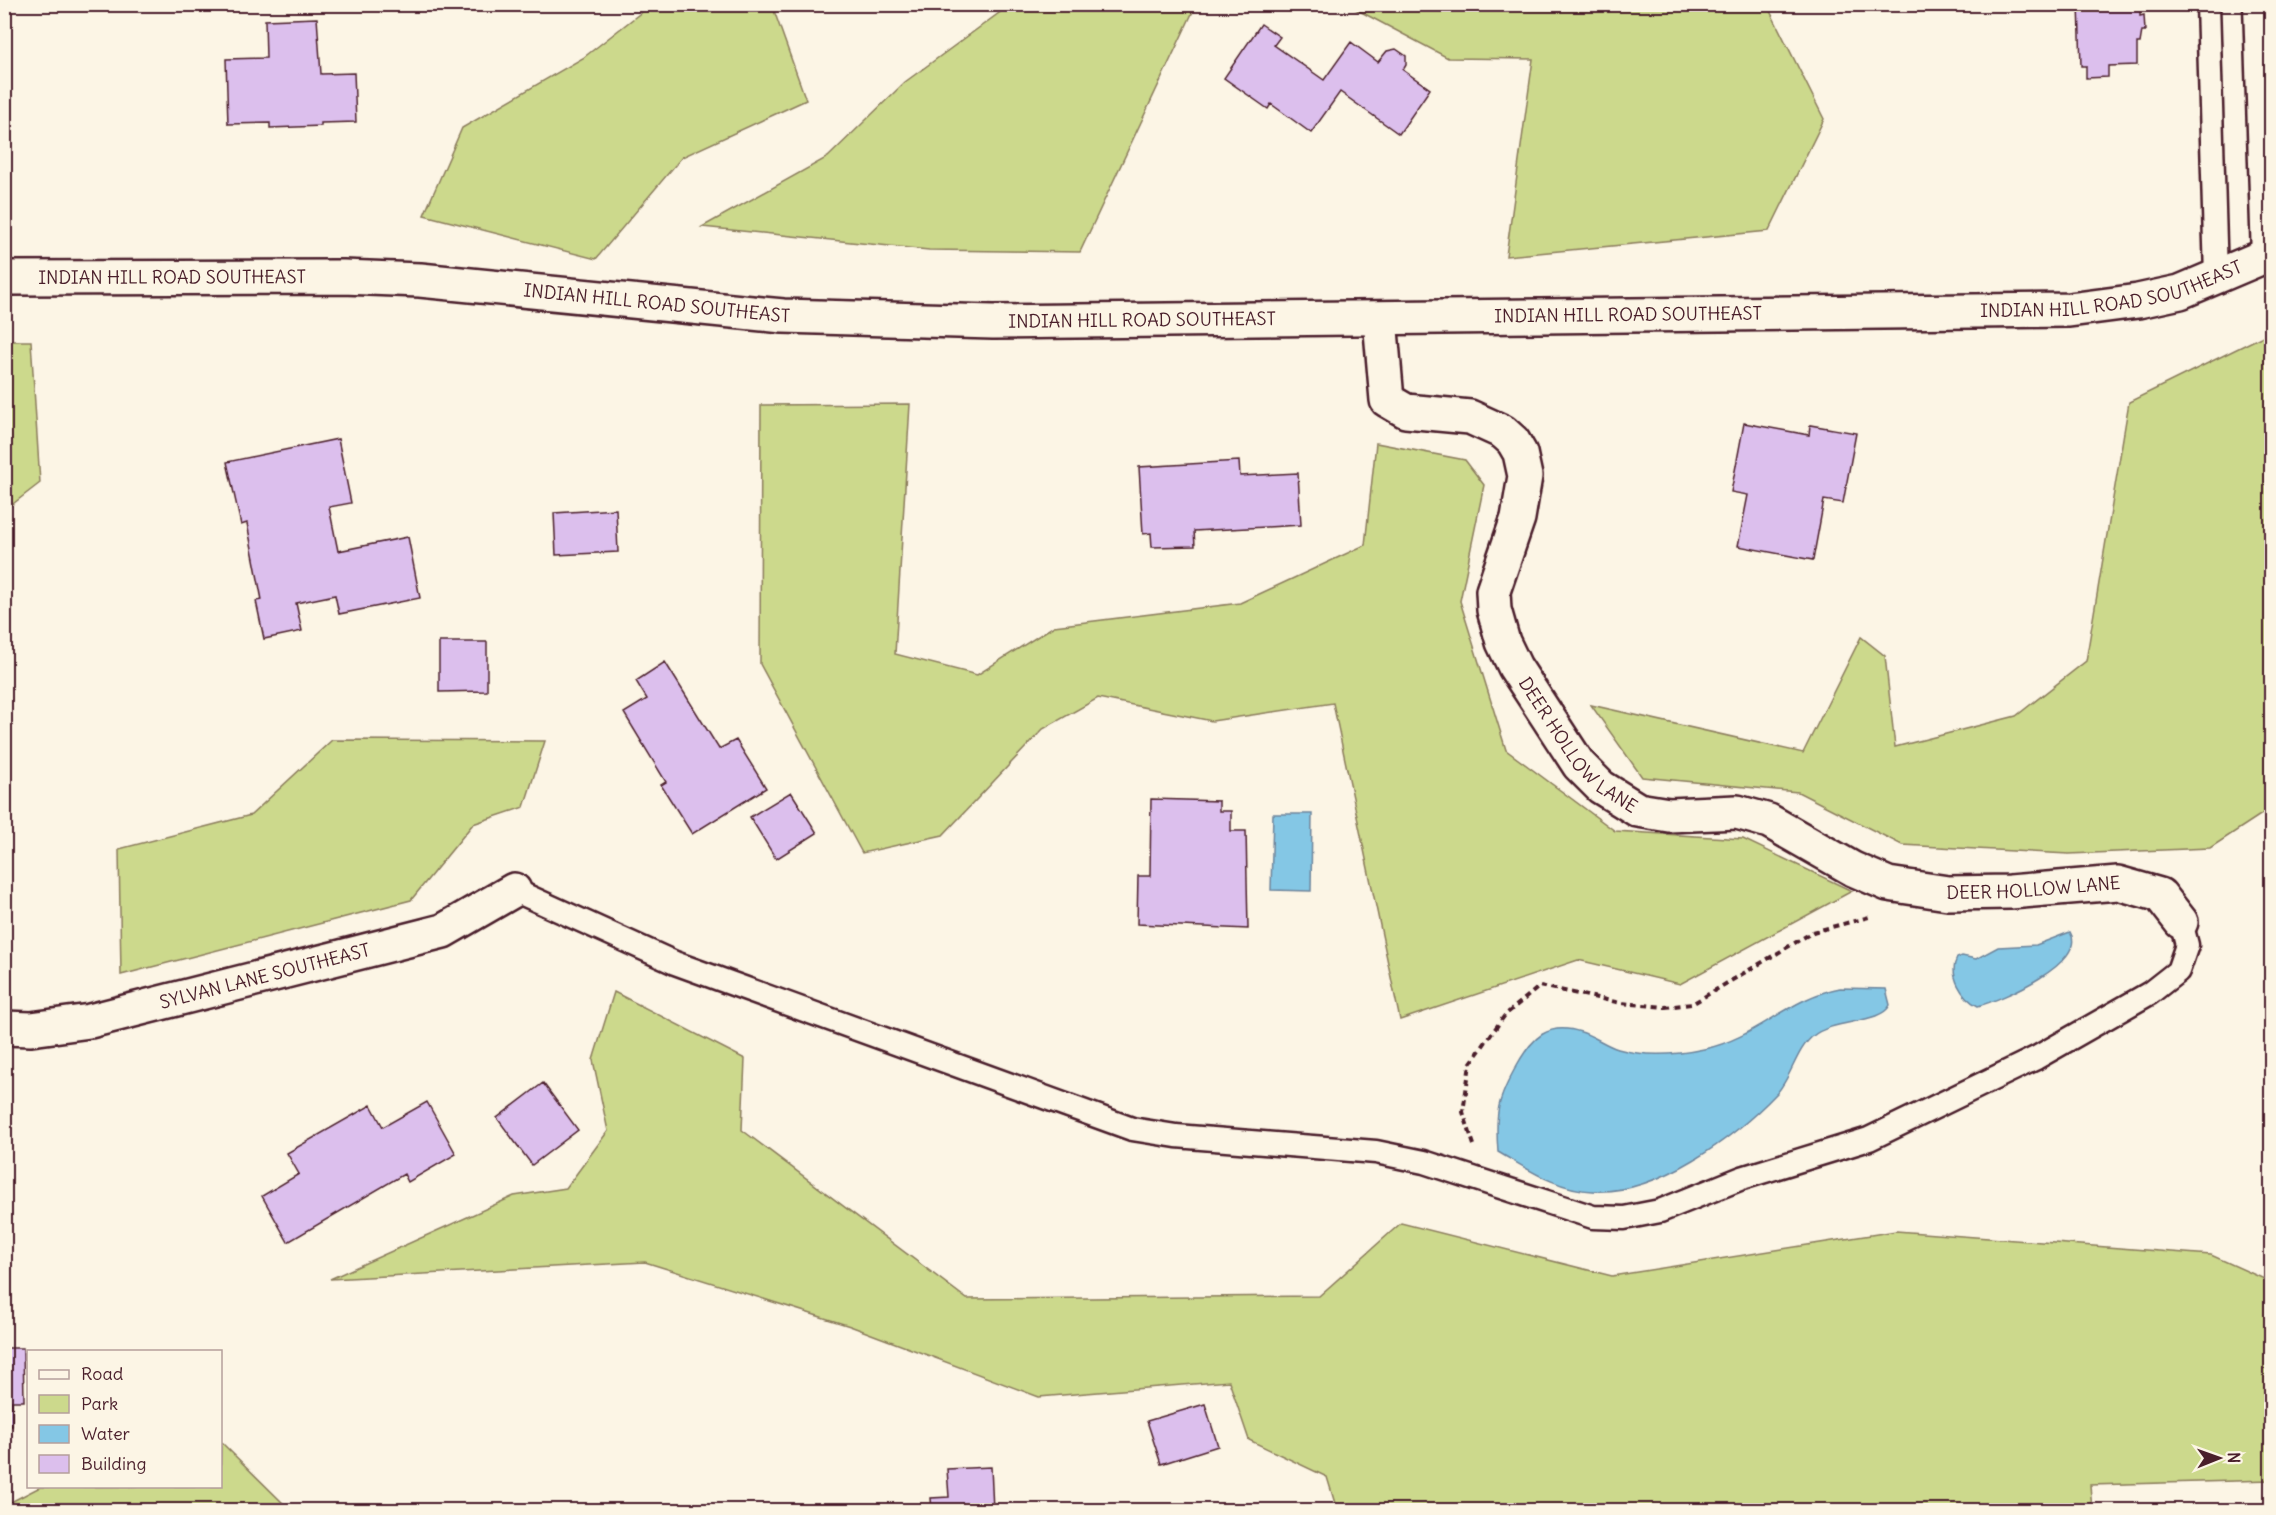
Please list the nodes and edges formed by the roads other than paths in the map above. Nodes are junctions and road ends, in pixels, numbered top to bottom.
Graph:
1 (2208, 4) edge
2 (2255, 4) edge
3 (2267, 255) edge
4 (2216, 277) junction
5 (4, 278) edge
6 (1380, 319) junction
7 (514, 890) joint
8 (2181, 922) joint
9 (4, 1028) edge

1 - 4 lane
2 - 3 lane
3 - 4 street, INDIAN HILL ROAD SOUTHEAST
4 - 6 street, INDIAN HILL ROAD SOUTHEAST
5 - 6 street, INDIAN HILL ROAD SOUTHEAST
6 - 8 street, DEER HOLLOW LANE
7 - 8 lane
7 - 9 street, SYLVAN LANE SOUTHEAST

